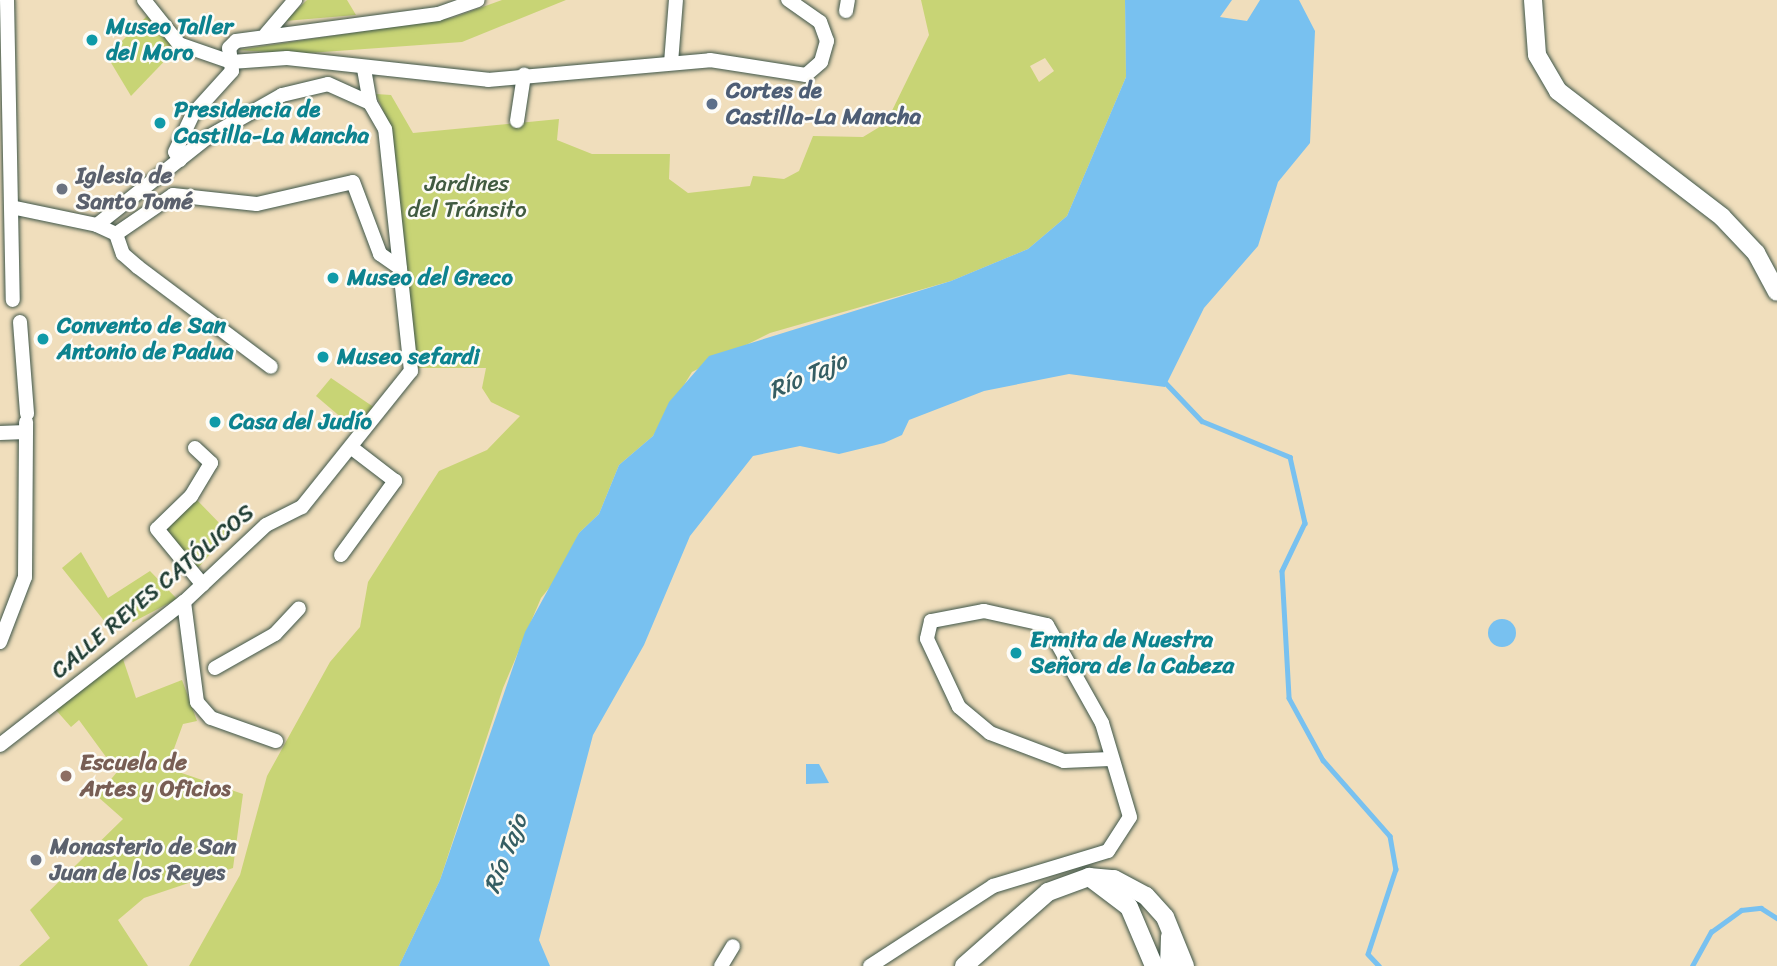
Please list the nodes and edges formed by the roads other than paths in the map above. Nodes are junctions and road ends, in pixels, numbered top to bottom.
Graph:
1 (7, 0) edge
2 (144, 0) edge
3 (295, 0) edge
4 (478, 0) edge
5 (676, 0) edge
6 (788, 0) edge
7 (1533, 0) edge
8 (266, 34) junction
9 (231, 62) junction
10 (671, 64) junction
11 (364, 71) junction
12 (524, 75) junction
13 (370, 103) junction
14 (517, 121) dead end
15 (180, 160) junction
16 (11, 207) junction
17 (97, 225) junction
18 (116, 234) junction
19 (400, 268) junction
20 (1777, 292) edge
21 (13, 300) dead end
22 (20, 322) dead end
23 (271, 367) dead end
24 (26, 423) junction
25 (0, 433) edge
26 (355, 443) junction
27 (195, 448) dead end
28 (341, 555) dead end
29 (203, 585) junction
30 (184, 602) junction
31 (299, 608) dead end
32 (0, 642) edge
33 (215, 668) dead end
34 (276, 741) dead end
35 (0, 745) edge
36 (1110, 759) junction
37 (1029, 876) junction
38 (1089, 877) junction
39 (1041, 898) junction
40 (1171, 929) junction
41 (733, 946) dead end
42 (721, 966) edge
43 (870, 966) edge
44 (964, 966) edge
45 (1154, 966) edge
46 (1168, 966) edge
47 (1185, 966) edge

1 - 16 street
2 - 9 street
3 - 8 street
4 - 8 street
5 - 10 street
6 - 10 street
7 - 20 main road
8 - 9 street
9 - 11 street
9 - 15 street
10 - 12 street
11 - 12 street
11 - 13 street, CALLE REYES CATÓLICOS
12 - 14 street
13 - 15 street
13 - 19 street, CALLE REYES CATÓLICOS
15 - 17 street
16 - 17 street
16 - 21 street
17 - 18 street
18 - 19 street
18 - 23 street
19 - 26 street, CALLE REYES CATÓLICOS
22 - 24 street
24 - 25 street
24 - 32 street
26 - 28 street
26 - 29 street, CALLE REYES CATÓLICOS
27 - 29 street
29 - 30 street, CALLE REYES CATÓLICOS
30 - 34 street
30 - 35 street, CALLE REYES CATÓLICOS
31 - 33 street
36 - 36 street
36 - 37 street
37 - 39 street
37 - 43 street
38 - 39 main road
38 - 40 main road
38 - 45 main road
39 - 44 main road
40 - 46 main road
40 - 47 main road
41 - 42 street

